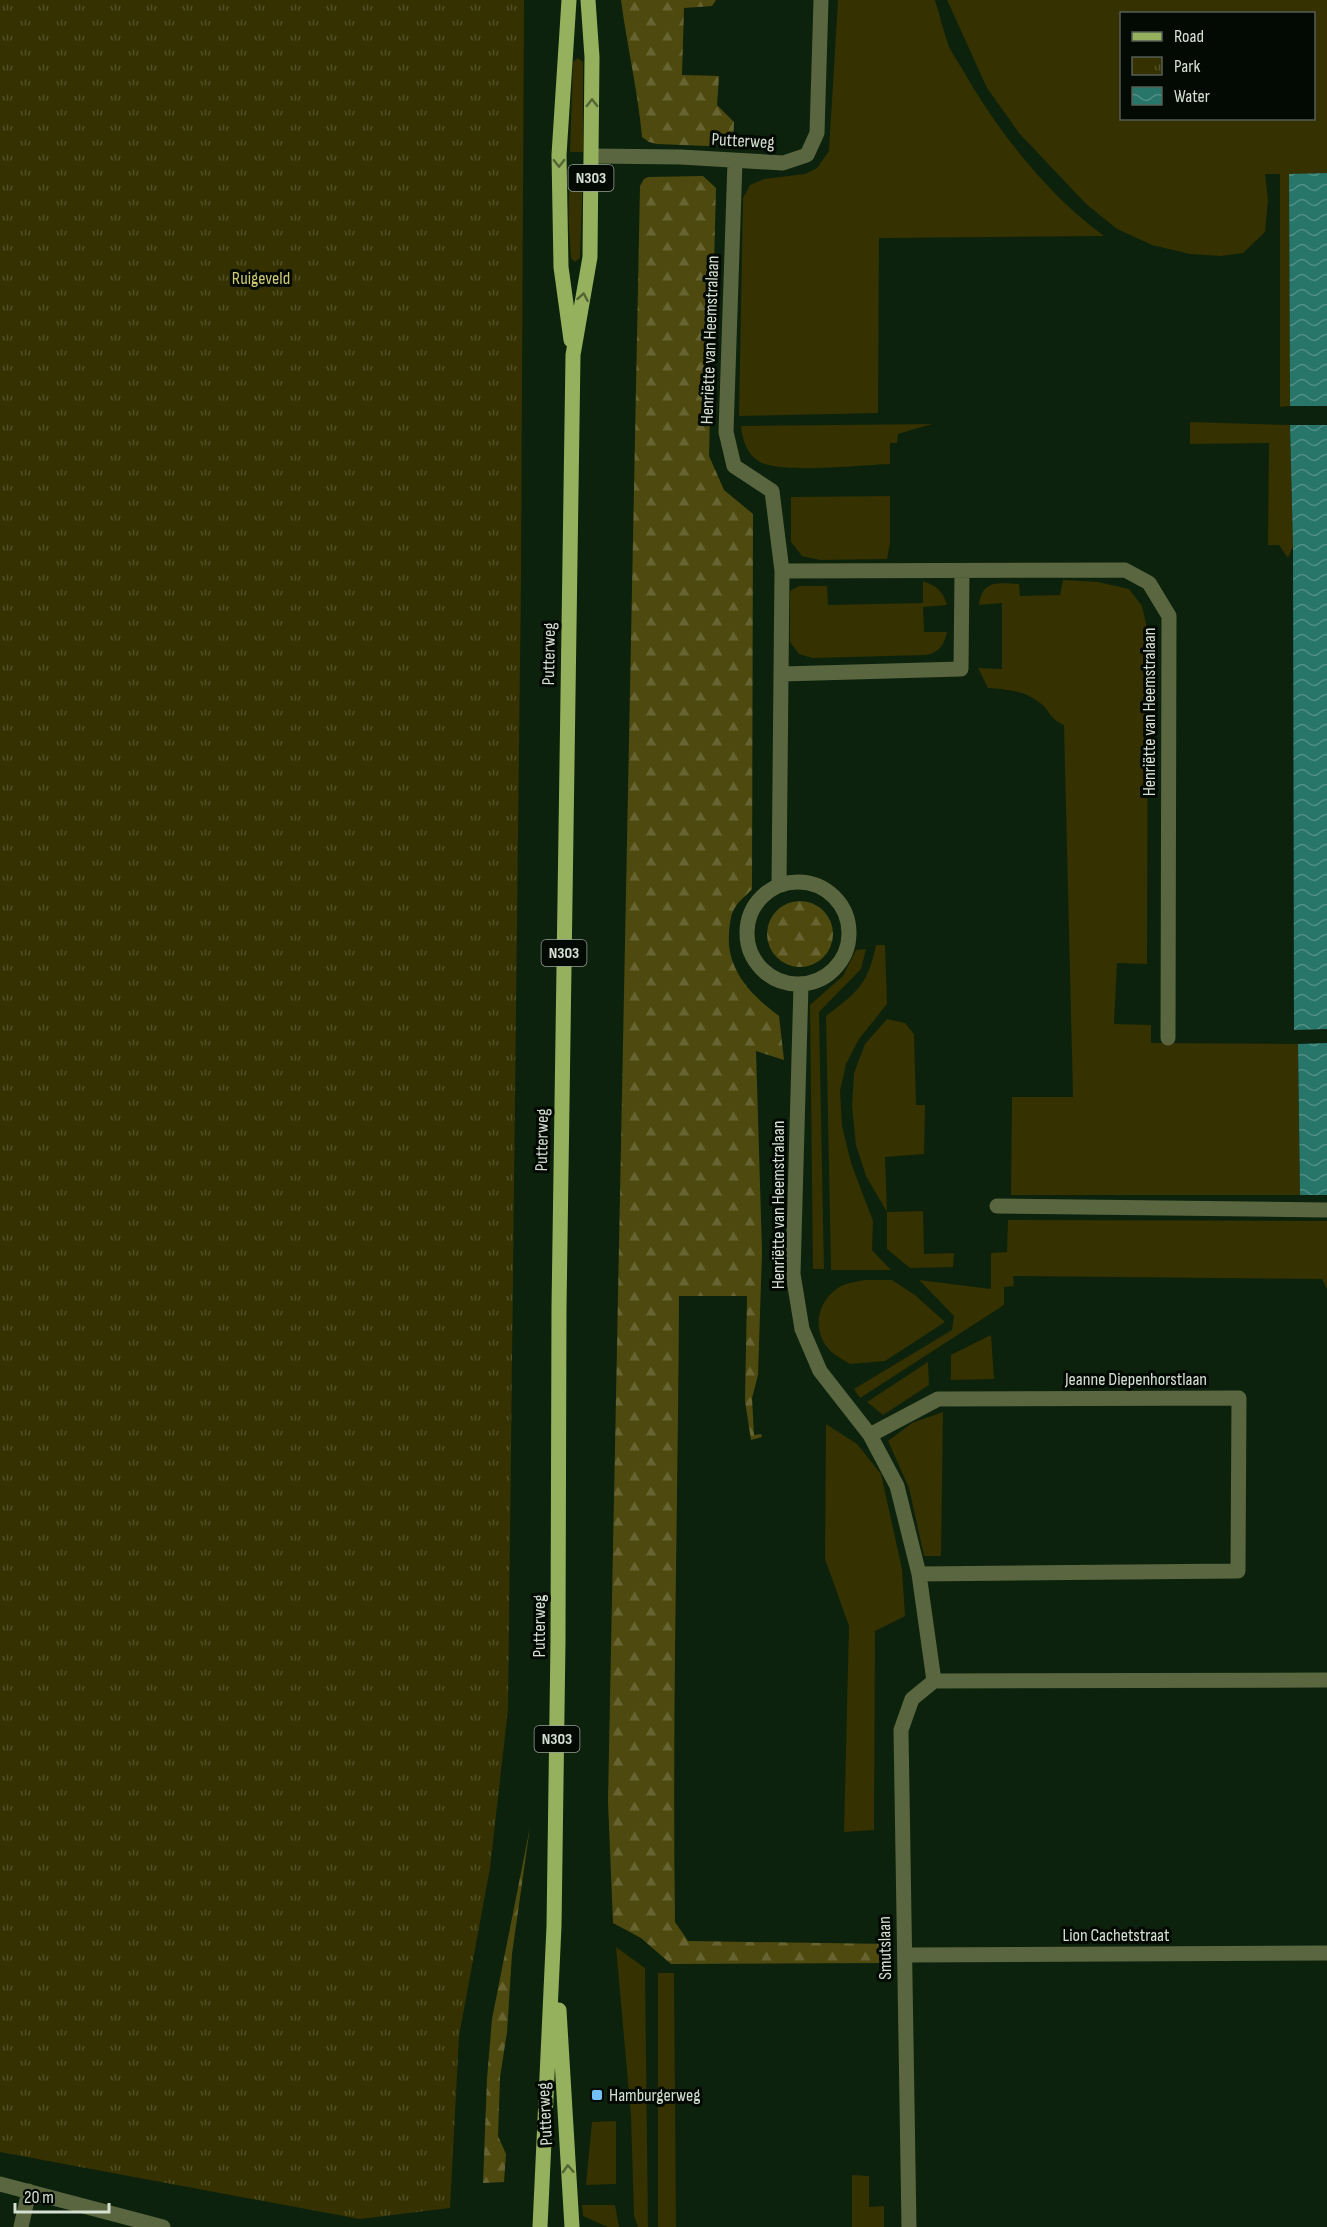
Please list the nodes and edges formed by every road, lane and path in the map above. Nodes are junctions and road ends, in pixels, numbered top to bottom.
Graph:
1 (569, 0) edge
2 (588, 0) edge
3 (822, 0) edge
4 (591, 156) junction
5 (735, 161) junction
6 (573, 355) junction
7 (782, 571) junction
8 (962, 571) junction
9 (782, 674) junction
10 (779, 885) junction
11 (801, 985) junction
12 (1168, 1038) dead end
13 (997, 1206) dead end
14 (1327, 1210) edge
15 (870, 1435) junction
16 (919, 1574) junction
17 (1327, 1680) edge
18 (934, 1681) junction
19 (554, 1926) junction
20 (1327, 1953) edge
21 (905, 1955) junction
22 (0, 2184) edge
23 (29, 2191) junction
24 (21, 2227) edge
25 (163, 2227) edge
26 (540, 2227) edge
27 (572, 2227) edge
28 (909, 2227) edge

1 -> 6 main road, Putterweg / N303
4 -> 2 main road, Putterweg / N303
3 - 5 street, Putterweg
4 - 5 street, Putterweg
6 -> 4 main road, Putterweg / N303
5 - 7 street, Henriëtte van Heemstralaan
6 - 19 main road, Putterweg / N303
7 - 8 street, Henriëtte van Heemstralaan
7 - 9 street, Henriëtte van Heemstralaan
8 - 9 street
8 - 12 street, Henriëtte van Heemstralaan
9 - 10 street, Henriëtte van Heemstralaan
10 - 11 street
10 - 11 street
11 - 15 street, Henriëtte van Heemstralaan
13 - 14 street
15 - 16 street, Henriëtte van Heemstralaan
15 - 16 street, Jeanne Diepenhorstlaan
16 - 18 street
17 - 18 street
18 - 21 street, Smutslaan
19 - 26 main road, Putterweg / N303
27 -> 19 main road, Putterweg / N303
20 - 21 street, Lion Cachetstraat
21 - 28 street, Smutslaan
22 - 23 street
23 - 24 street
23 - 25 street

